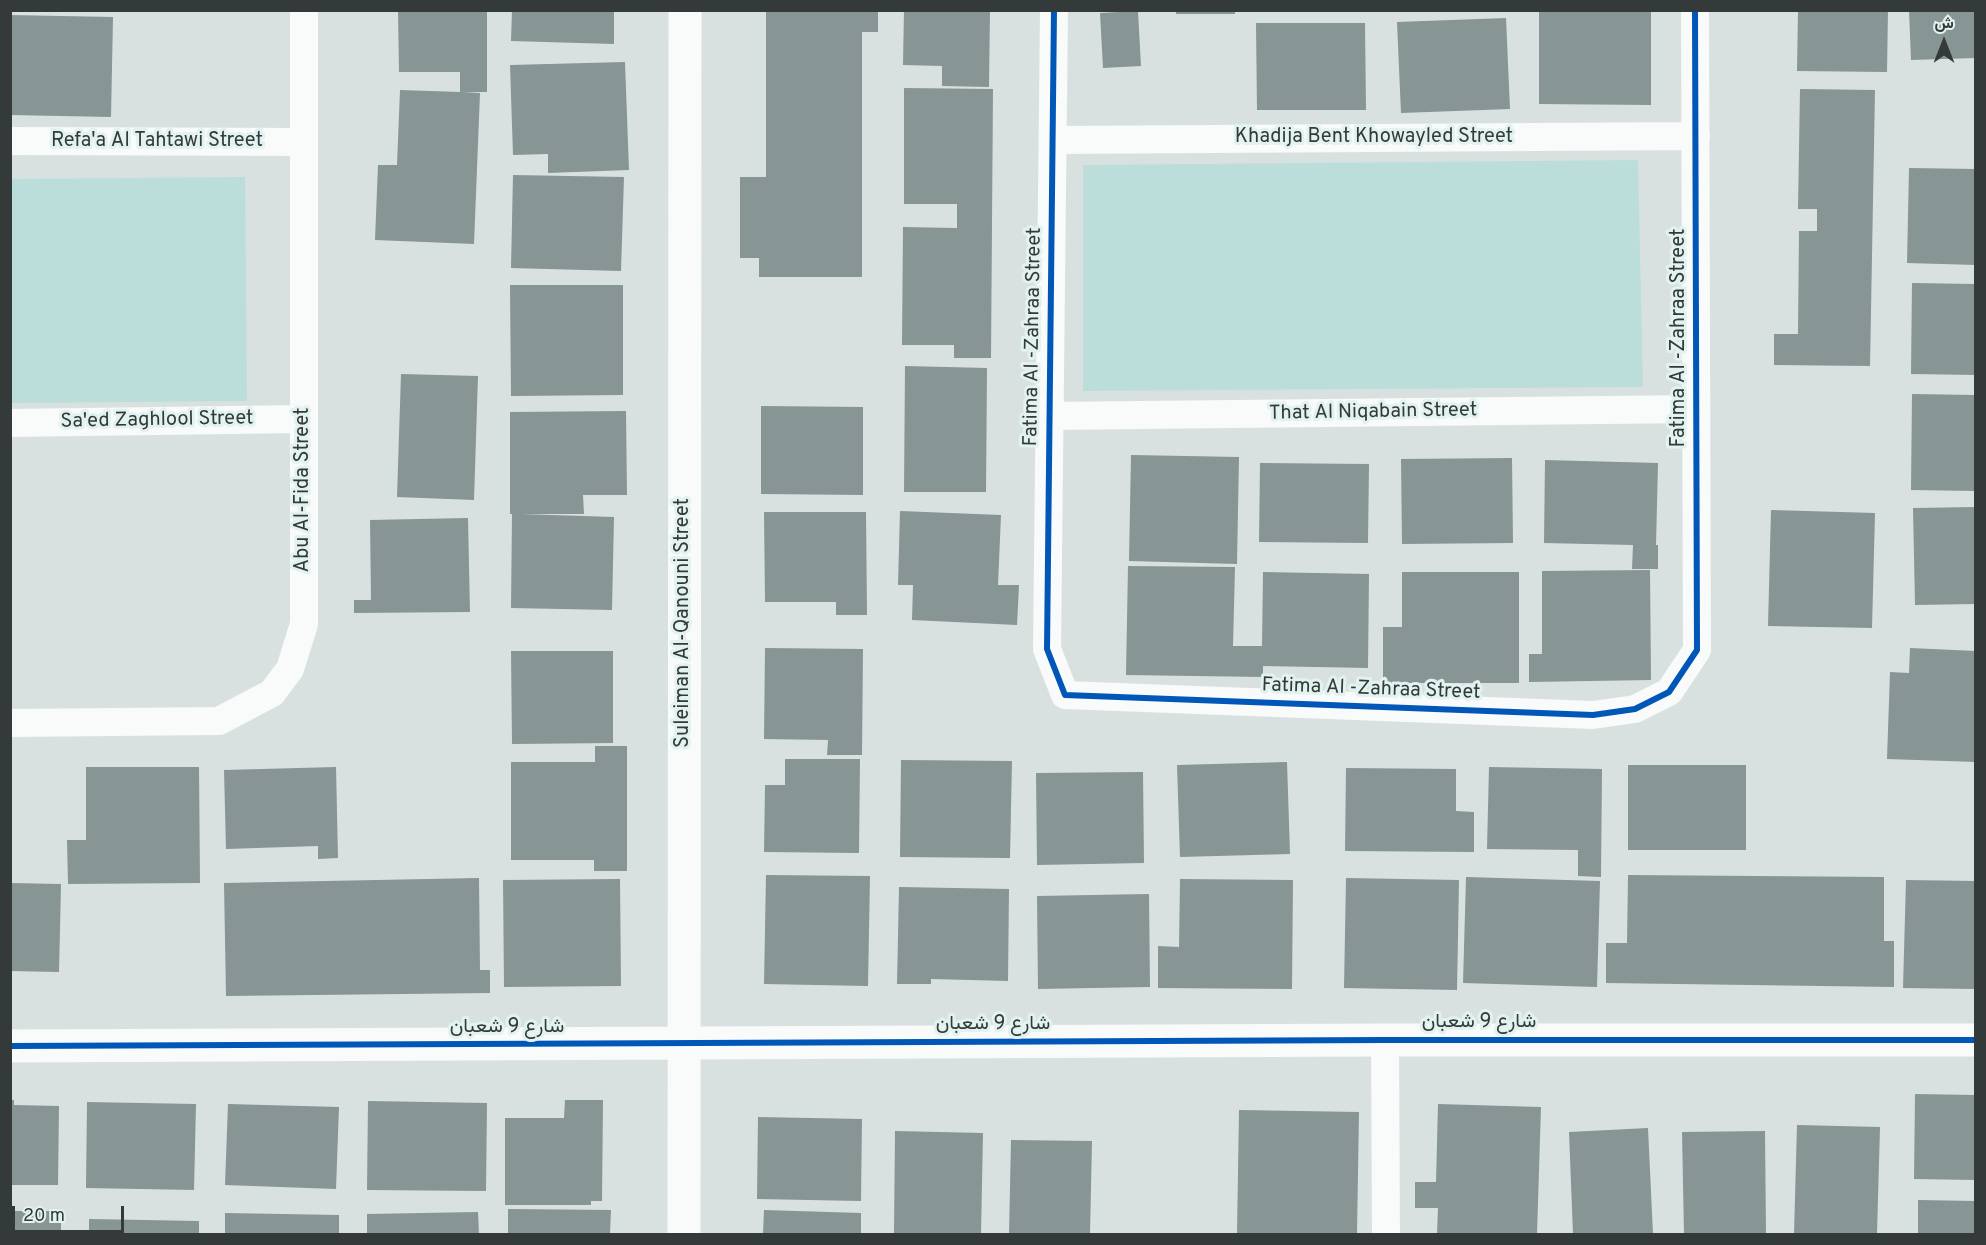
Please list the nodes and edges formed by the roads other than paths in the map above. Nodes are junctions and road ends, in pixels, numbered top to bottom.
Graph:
1 (304, 10) edge
2 (685, 10) edge
3 (1054, 10) edge
4 (1695, 10) edge
5 (1696, 136) junction
6 (1053, 140) junction
7 (10, 141) edge
8 (304, 142) junction
9 (1696, 409) junction
10 (1050, 416) junction
11 (304, 418) junction
12 (10, 423) edge
13 (10, 723) edge
14 (1385, 1040) junction
15 (1976, 1040) edge
16 (684, 1043) junction
17 (10, 1046) edge
18 (684, 1234) edge
19 (1386, 1234) edge

1 - 8 street, Abu Al-Fida Street
2 - 16 street, Suleiman Al-Qanouni Street
3 - 6 street, Fatima Al -Zahraa Street
4 - 5 street, Fatima Al -Zahraa Street
5 - 6 street, Khadija Bent Khowayled Street
5 - 9 street, Fatima Al -Zahraa Street
6 - 10 street, Fatima Al -Zahraa Street
7 - 8 street, Refa'a Al Tahtawi Street
8 - 11 street, Abu Al-Fida Street
9 - 10 street, That Al Niqabain Street
9 - 10 street, Fatima Al -Zahraa Street
11 - 12 street, Sa'ed Zaghlool Street
11 - 13 street, Abu Al-Fida Street
14 - 15 street, شارع 9 شعبان
14 - 16 street, شارع 9 شعبان
14 - 19 street
16 - 17 street, شارع 9 شعبان
16 - 18 street, Suleiman Al-Qanouni Street

